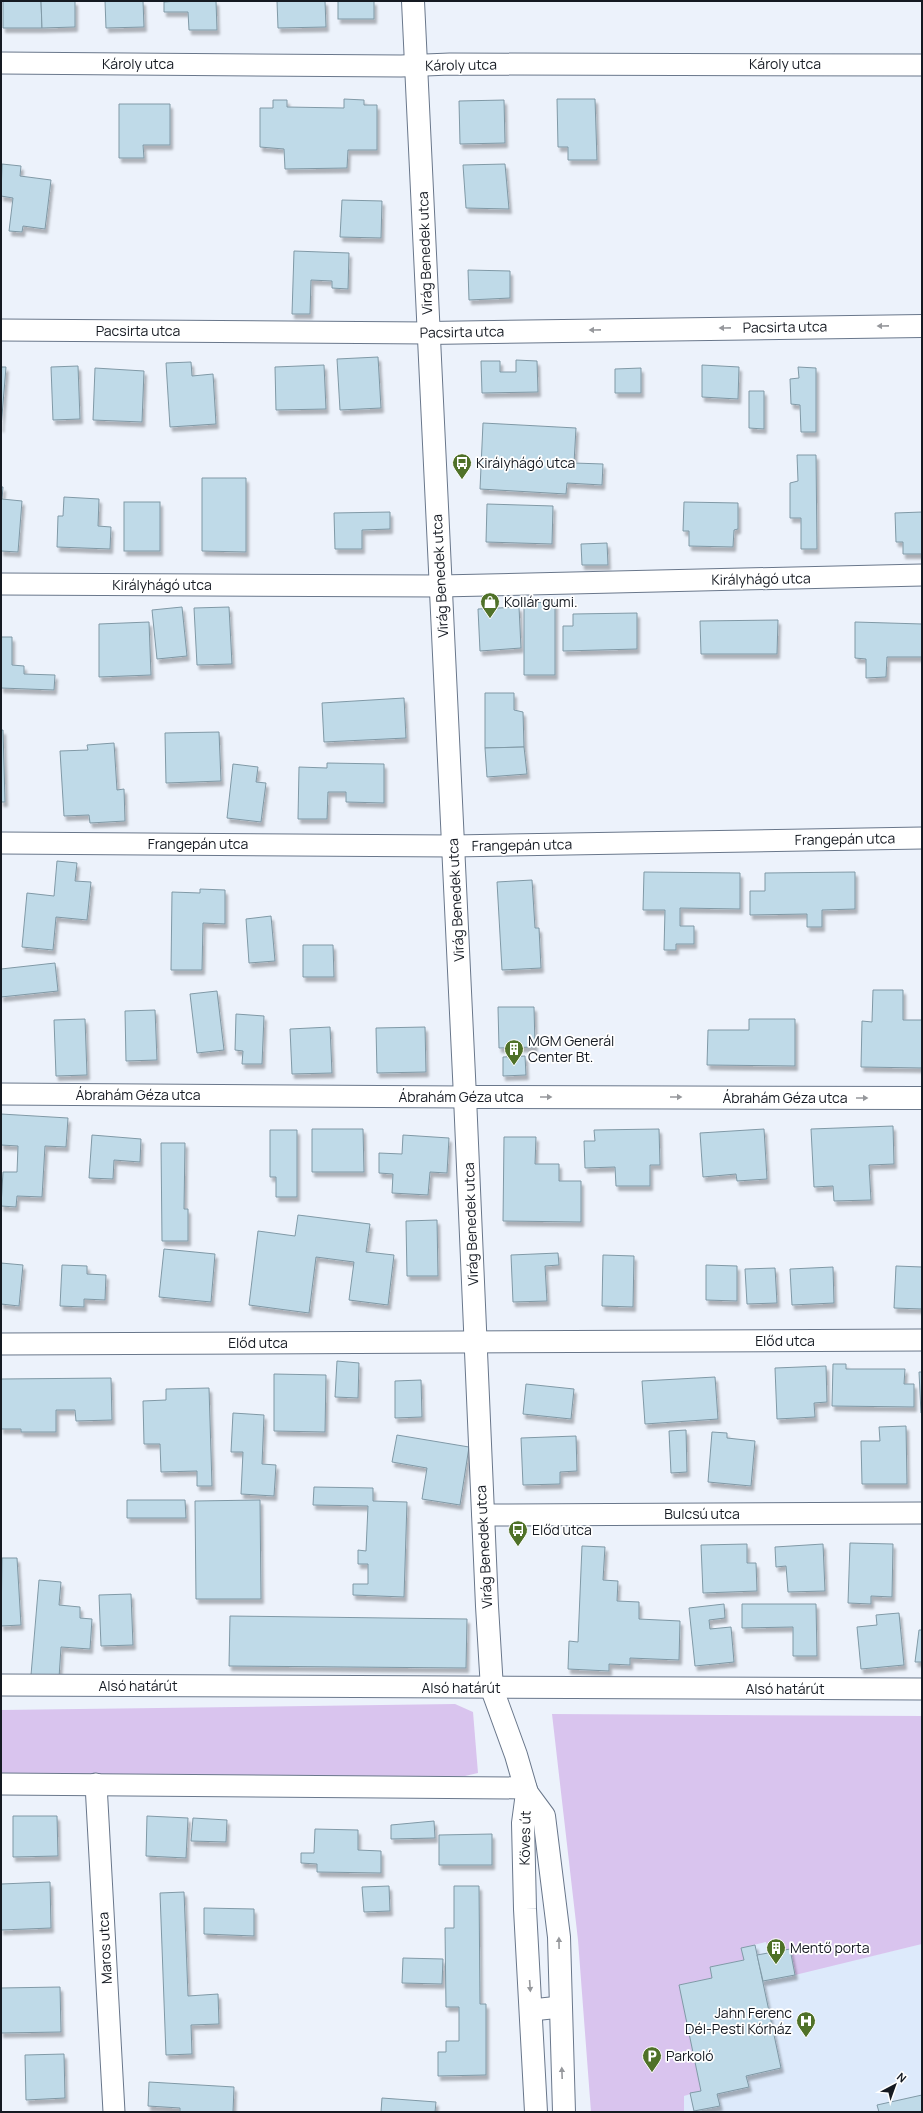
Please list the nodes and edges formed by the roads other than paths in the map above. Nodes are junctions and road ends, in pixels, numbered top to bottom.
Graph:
1 (413, 1) edge
2 (1, 63) edge
3 (922, 65) edge
4 (417, 66) junction
5 (922, 326) edge
6 (1, 330) edge
7 (428, 333) junction
8 (922, 575) edge
9 (1, 584) edge
10 (440, 586) junction
11 (922, 838) edge
12 (1, 843) edge
13 (453, 846) junction
14 (1, 1094) edge
15 (465, 1097) junction
16 (922, 1098) edge
17 (922, 1340) edge
18 (475, 1342) junction
19 (1, 1344) edge
20 (922, 1513) edge
21 (483, 1515) junction
22 (1, 1685) edge
23 (492, 1689) junction
24 (922, 1689) edge
25 (1, 1784) edge
26 (96, 1784) junction
27 (526, 1790) junction
28 (560, 2007) junction
29 (532, 2010) junction
30 (114, 2112) edge
31 (536, 2112) edge
32 (564, 2112) edge

1 - 4 street, Virág Benedek utca
2 - 4 street, Károly utca
3 - 4 street, Károly utca
4 - 7 street, Virág Benedek utca
5 -> 7 street, Pacsirta utca
6 - 7 street, Pacsirta utca
7 - 10 street, Virág Benedek utca
8 - 10 street, Királyhágó utca
9 - 10 street, Királyhágó utca
10 - 13 street, Virág Benedek utca
11 - 13 street, Frangepán utca
12 - 13 street, Frangepán utca
13 - 15 street, Virág Benedek utca
14 - 15 street, Ábrahám Géza utca
15 -> 16 street, Ábrahám Géza utca
15 - 18 street, Virág Benedek utca
17 - 18 street, Előd utca
18 - 19 street, Előd utca
18 - 21 street, Virág Benedek utca
20 - 21 street, Bulcsú utca
21 - 23 street, Virág Benedek utca
22 - 23 street, Alsó határút
23 - 24 street, Alsó határút
23 - 27 street, Virág Benedek utca
25 - 26 street
26 - 27 street
26 - 30 street, Maros utca
28 -> 27 street, Köves út
27 -> 29 street, Köves út
28 - 29 street
32 -> 28 street, Köves út
29 - 31 street, Köves út

